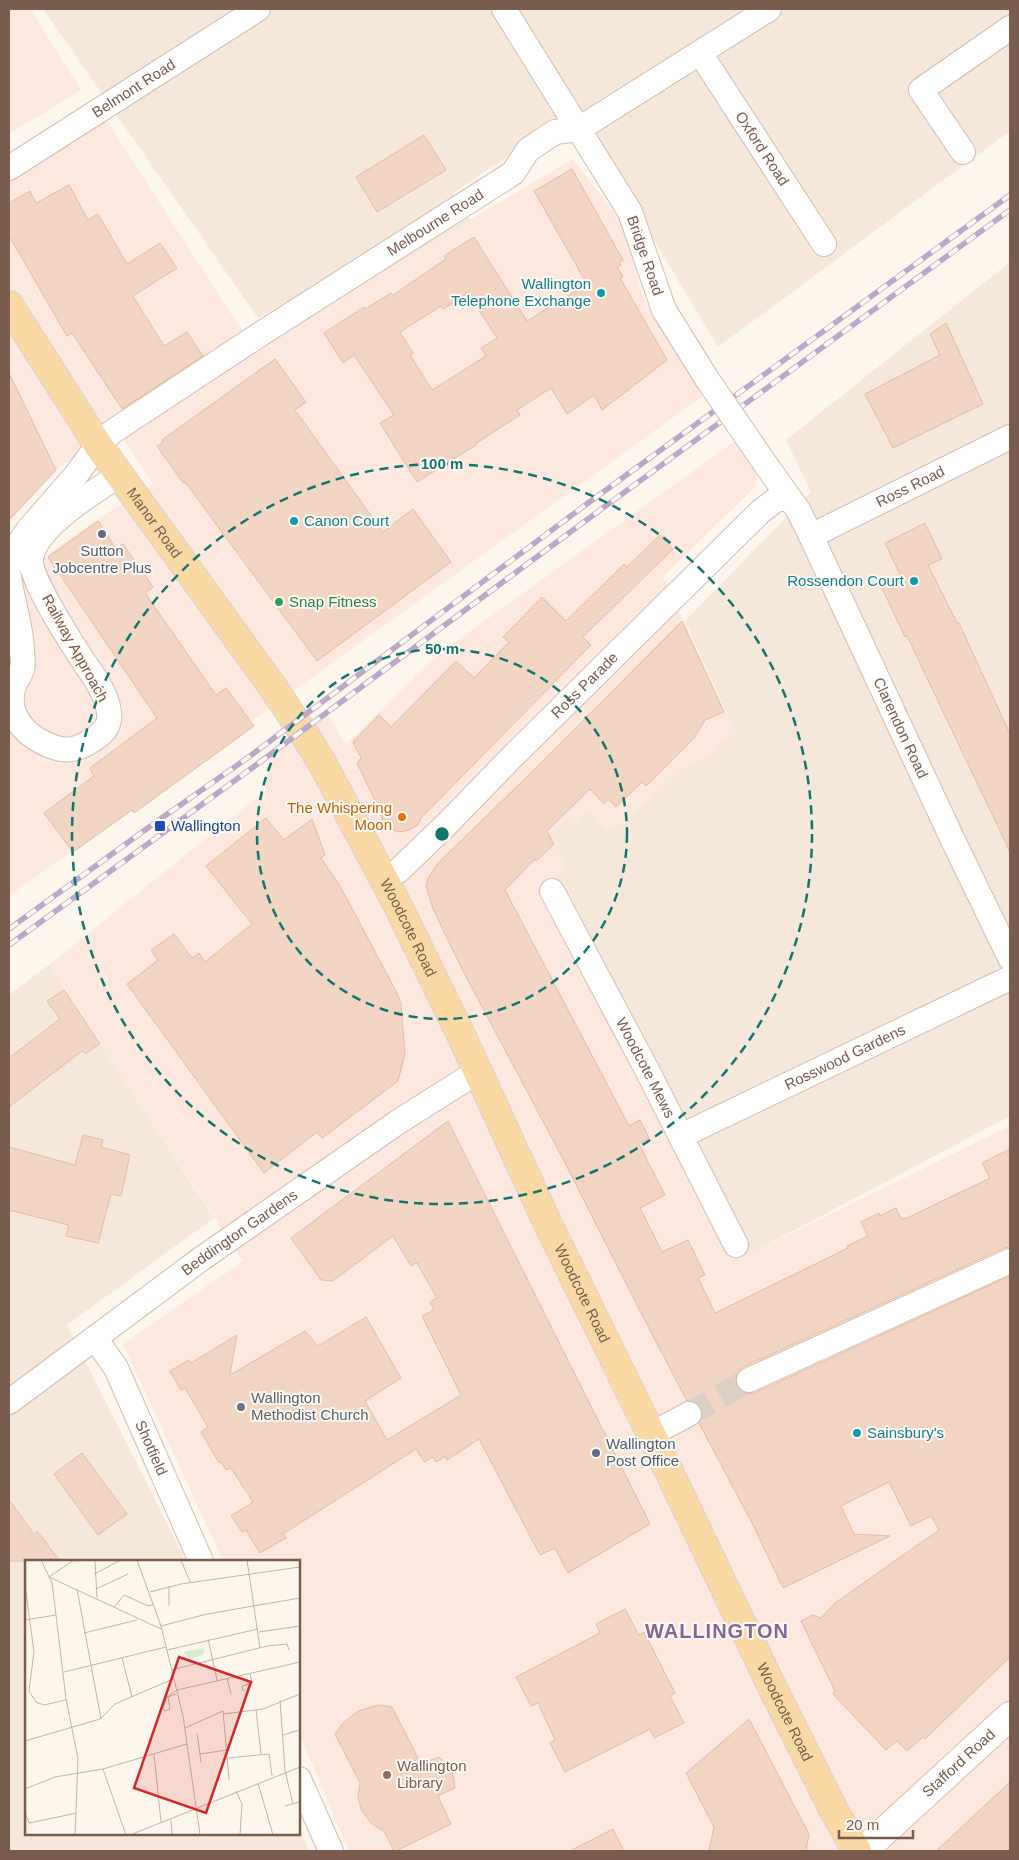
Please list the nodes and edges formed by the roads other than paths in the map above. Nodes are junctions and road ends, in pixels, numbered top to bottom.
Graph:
1 (258, 9) edge
2 (504, 9) edge
3 (770, 9) edge
4 (1010, 28) edge
5 (700, 53) junction
6 (579, 129) junction
7 (963, 152) dead end
8 (9, 168) edge
9 (824, 244) dead end
10 (10, 309) edge
11 (1010, 437) edge
12 (98, 445) junction
13 (120, 476) junction
14 (790, 499) junction
15 (811, 536) junction
16 (9, 568) edge
17 (9, 576) edge
18 (306, 736) joint
19 (384, 880) junction
20 (552, 891) dead end
21 (1010, 958) edge
22 (1010, 978) edge
23 (478, 1072) junction
24 (681, 1136) junction
25 (736, 1245) dead end
26 (1010, 1261) edge
27 (96, 1338) junction
28 (749, 1380) tunnel mouth
29 (9, 1402) edge
30 (689, 1414) tunnel mouth
31 (651, 1434) junction
32 (201, 1560) edge
33 (1010, 1716) edge
34 (300, 1781) edge
35 (331, 1851) edge
36 (857, 1851) edge
37 (863, 1851) edge

1 - 8 street, Belmont Road
2 - 6 street, Bridge Road
3 - 5 street, Melbourne Road
4 - 7 street
5 - 6 street, Melbourne Road
5 - 9 street, Oxford Road
6 - 12 street, Melbourne Road
6 - 14 street, Bridge Road, bridge
10 - 12 main road, Manor Road
11 - 15 street, Ross Road
12 - 13 main road, Manor Road
12 - 16 street
13 - 17 street, Railway Approach
13 - 18 main road, Manor Road
14 - 15 street, Clarendon Road
14 - 19 street, Ross Parade
15 - 21 street, Clarendon Road
18 - 19 main road, Woodcote Road
19 - 23 main road, Woodcote Road
20 - 24 street, Woodcote Mews
22 - 24 street, Rosswood Gardens
23 - 27 street, Beddington Gardens
23 - 31 main road, Woodcote Road
24 - 25 street, Woodcote Mews
26 - 28 street
27 - 29 street, Beddington Gardens
27 - 32 street, Shotfield
30 - 31 street
31 - 36 main road, Woodcote Road
33 - 37 main road, Stafford Road
34 - 35 street

